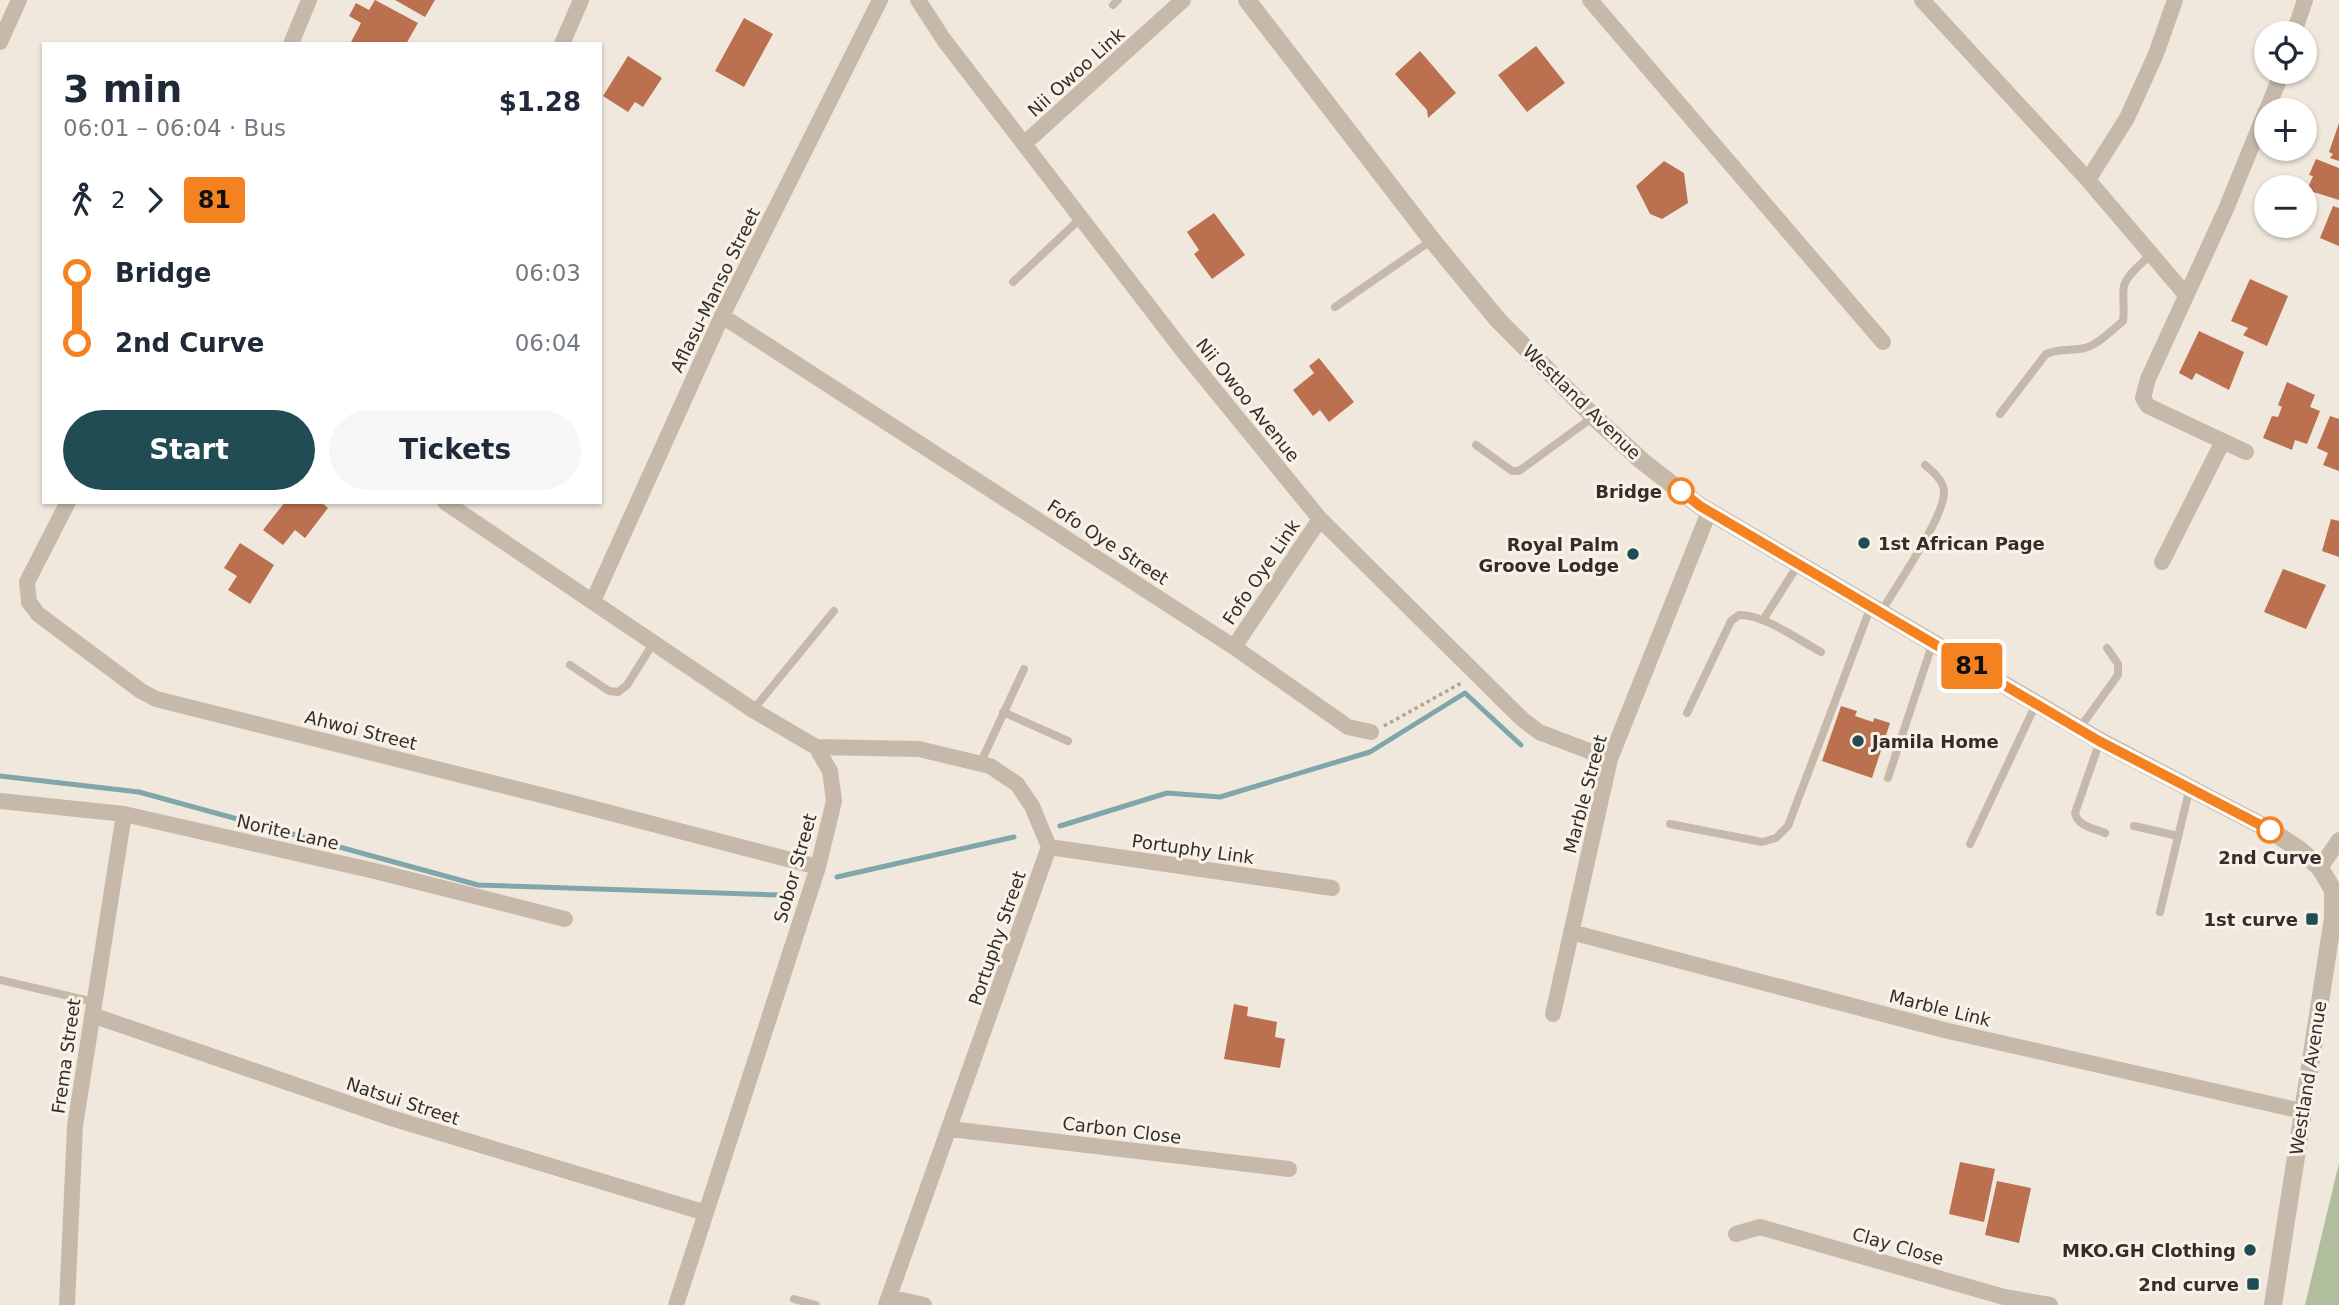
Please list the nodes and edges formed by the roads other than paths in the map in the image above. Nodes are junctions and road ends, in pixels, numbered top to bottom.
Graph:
1 (19, 0) edge
2 (309, 0) edge
3 (581, 0) edge
4 (880, 0) edge
5 (918, 0) edge
6 (1183, 0) edge
7 (1247, 0) edge
8 (1590, 0) edge
9 (1922, 0) edge
10 (2175, 0) edge
11 (2305, 0) edge
12 (2298, 21) edge
13 (0, 42) edge
14 (292, 42) edge
15 (563, 42) edge
16 (2254, 140) edge
17 (1025, 144) junction
18 (2088, 180) junction
19 (1082, 217) junction
20 (1432, 240) junction
21 (2151, 254) junction
22 (1013, 282) dead end
23 (2186, 295) junction
24 (1335, 307) dead end
25 (722, 316) junction
26 (1883, 342) dead end
27 (2000, 414) dead end
28 (1593, 416) junction
29 (2223, 441) junction
30 (1476, 445) dead end
31 (2246, 452) dead end
32 (1925, 465) dead end
33 (67, 504) edge
34 (447, 504) edge
35 (1709, 512) junction
36 (1320, 519) junction
37 (2162, 562) dead end
38 (1798, 565) junction
39 (593, 601) junction
40 (1876, 609) junction
41 (834, 611) dead end
42 (1763, 620) junction
43 (654, 642) junction
44 (1933, 642) junction
45 (1234, 647) junction
46 (2106, 648) dead end
47 (1821, 652) dead end
48 (570, 666) dead end
49 (1024, 669) dead end
50 (2036, 704) junction
51 (753, 710) junction
52 (1003, 712) junction
53 (1687, 713) dead end
54 (2079, 729) junction
55 (1371, 732) road end
56 (1068, 741) dead end
57 (2099, 741) junction
58 (816, 747) junction
59 (1610, 759) junction
60 (980, 764) junction
61 (1888, 778) dead end
62 (2190, 787) junction
63 (0, 801) edge
64 (124, 814) junction
65 (1670, 824) dead end
66 (2134, 826) dead end
67 (2105, 832) dead end
68 (2178, 836) junction
69 (2339, 840) edge
70 (1970, 844) dead end
71 (1049, 848) junction
72 (817, 867) junction
73 (2319, 867) junction
74 (1332, 888) dead end
75 (2160, 912) dead end
76 (565, 919) dead end
77 (1572, 932) junction
78 (0, 980) edge
79 (92, 1008) junction
80 (1553, 1014) dead end
81 (2302, 1111) junction
82 (950, 1129) junction
83 (1289, 1170) dead end
84 (706, 1213) junction
85 (1736, 1234) dead end
86 (794, 1299) dead end
87 (887, 1301) edge
88 (2003, 1301) edge
89 (67, 1305) edge
90 (676, 1305) edge
91 (816, 1305) edge
92 (923, 1305) edge
93 (2050, 1305) edge
94 (2273, 1305) edge

1 - 13 street
2 - 14 street
3 - 15 street
4 - 25 street, Aflasu-Manso Street
5 - 17 street, Nii Owoo Avenue
6 - 17 street, Nii Owoo Link
7 - 20 street, Westland Avenue
8 - 26 street
9 - 18 street
10 - 18 street
11 - 12 street
16 - 23 street
17 - 19 street, Nii Owoo Avenue
18 - 21 street
19 - 22 lane
19 - 36 street, Nii Owoo Avenue
20 - 24 lane
20 - 28 street, Westland Avenue
21 - 23 street
21 - 27 lane
23 - 29 street
25 - 39 street, Aflasu-Manso Street
25 - 45 street, Fofo Oye Street
28 - 30 lane
28 - 35 street, Westland Avenue
29 - 31 street
29 - 37 street
32 - 40 lane
33 - 72 street, Ahwoi Street
34 - 39 street
35 - 38 street, Westland Avenue
35 - 59 street, Marble Street
36 - 45 street, Fofo Oye Link
36 - 59 street, Nii Owoo Avenue
38 - 40 street, Westland Avenue
38 - 42 lane
39 - 43 street
40 - 44 street, Westland Avenue
40 - 65 lane
41 - 51 lane
42 - 47 lane
42 - 53 lane
43 - 48 lane
43 - 51 street
44 - 50 street, Westland Avenue
44 - 61 lane
45 - 55 street, Fofo Oye Street
46 - 54 lane
49 - 52 lane
50 - 54 street, Westland Avenue
50 - 70 lane
51 - 58 street
52 - 56 lane
52 - 60 lane
54 - 57 street, Westland Avenue
57 - 62 street, Westland Avenue
57 - 67 lane
58 - 60 street
58 - 72 street, Sobor Street
59 - 77 street, Marble Street
60 - 71 street
62 - 68 lane
62 - 73 street, Westland Avenue
63 - 64 street, Norite Lane
64 - 76 street, Norite Lane
64 - 79 street, Frema Street
66 - 68 lane
68 - 75 lane
69 - 73 street
71 - 74 street, Portuphy Link
71 - 82 street, Portuphy Street
72 - 84 street, Sobor Street
73 - 81 street, Westland Avenue
77 - 80 street, Marble Street
77 - 81 street, Marble Link
78 - 79 lane
79 - 84 street, Natsui Street
79 - 89 street, Frema Street
81 - 94 street, Westland Avenue
82 - 83 street, Carbon Close
82 - 87 street, Portuphy Street
84 - 90 street, Sobor Street
85 - 88 street, Clay Close
86 - 91 lane
87 - 92 street
88 - 93 street, Clay Close

